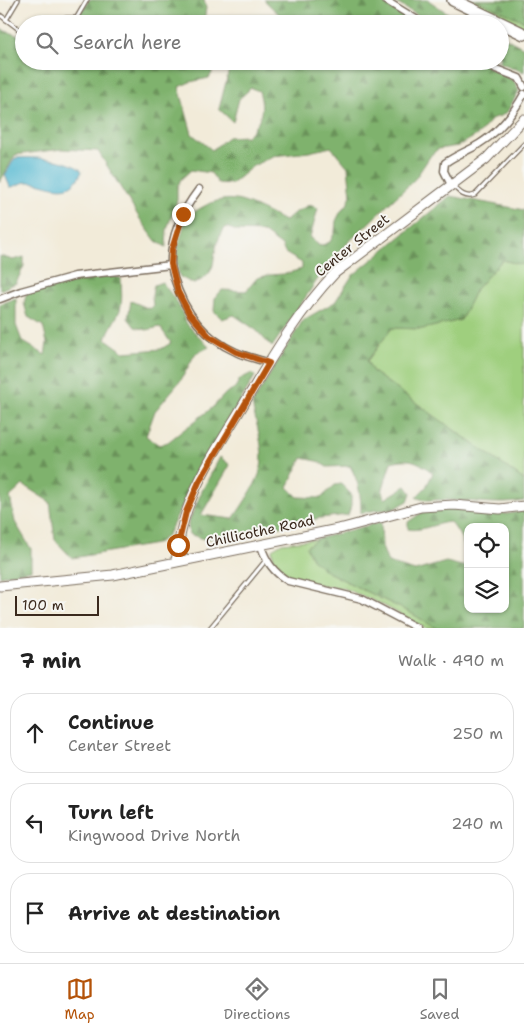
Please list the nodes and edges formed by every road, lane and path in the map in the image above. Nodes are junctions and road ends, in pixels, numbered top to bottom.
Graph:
1 (18, 0) edge
2 (87, 0) edge
3 (385, 0) edge
4 (453, 0) edge
5 (0, 15) edge
6 (78, 15) edge
7 (409, 15) edge
8 (484, 15) edge
9 (6, 20) junction
10 (15, 26) edge
11 (509, 27) edge
12 (524, 34) edge
13 (498, 70) edge
14 (524, 87) edge
15 (524, 94) edge
16 (524, 119) edge
17 (524, 144) edge
18 (452, 185) junction
19 (199, 189) dead end
20 (171, 264) junction
21 (0, 299) edge
22 (269, 363) junction
23 (524, 506) edge
24 (261, 546) junction
25 (266, 560) junction
26 (176, 562) junction
27 (0, 586) edge
28 (210, 628) edge
29 (418, 628) edge

1 - 9 lane
2 - 6 lane
3 - 7 street
4 - 8 highway
5 - 9 lane
9 - 10 lane
11 - 12 highway
13 - 14 street
15 - 18 street
16 - 18 main road, Center Street
17 - 18 lane
18 - 22 main road, Center Street
19 - 20 street
20 - 21 street
20 - 22 street
22 - 26 main road, Center Street
23 - 24 main road, Chillicothe Road
24 - 25 street
24 - 26 main road, Chillicothe Road
25 - 28 lane
25 - 29 street
26 - 27 main road, Chillicothe Road

